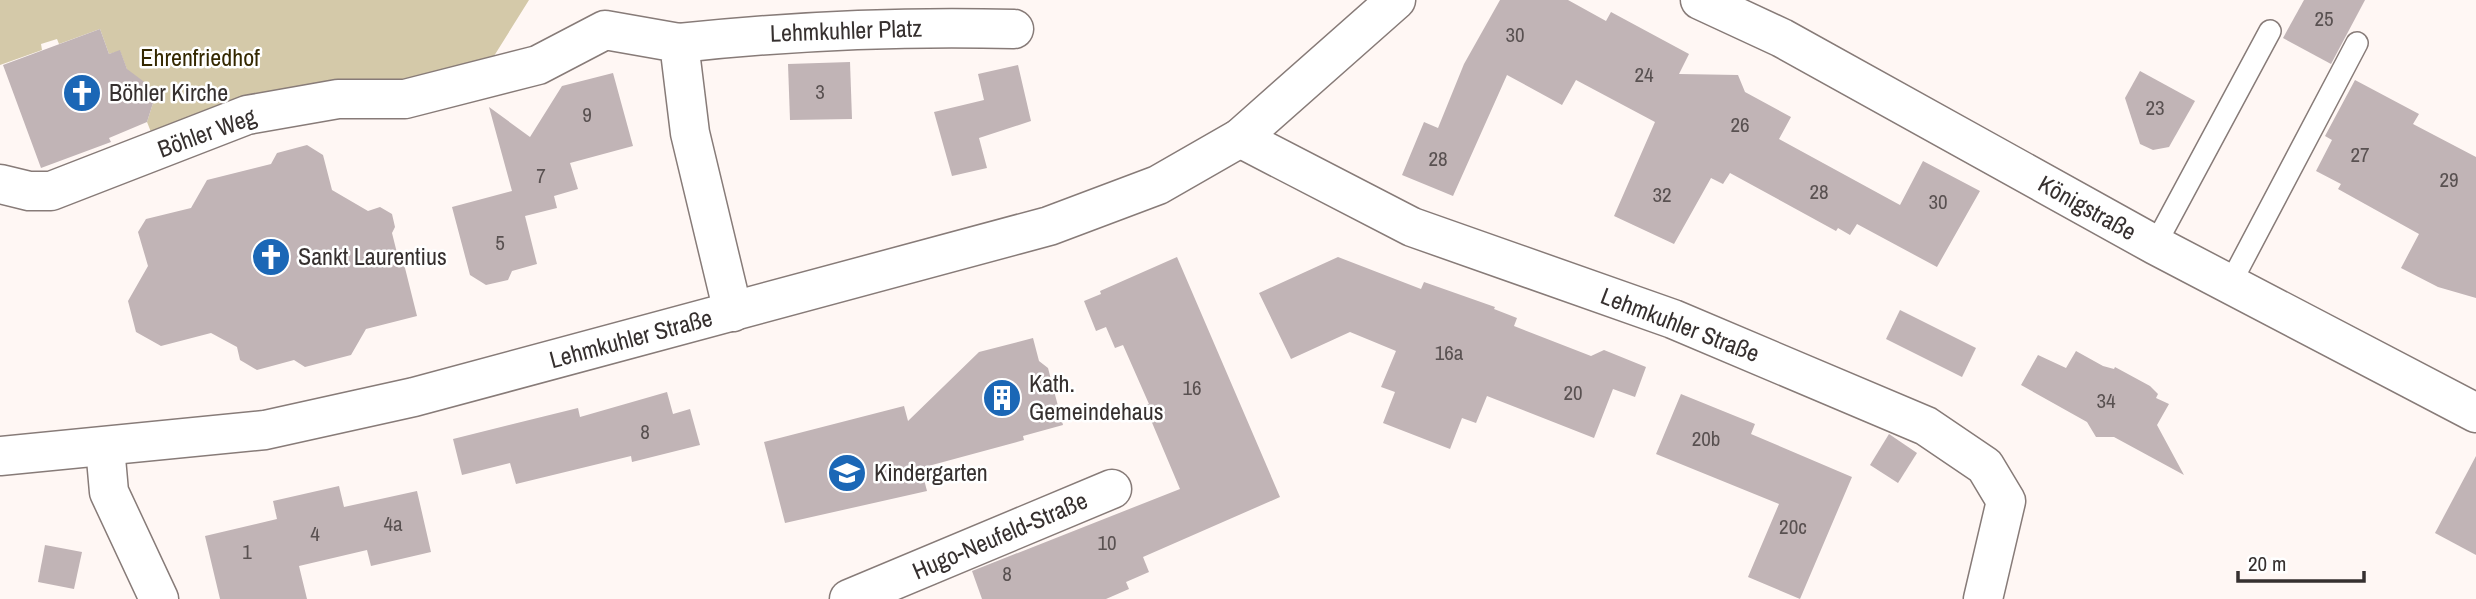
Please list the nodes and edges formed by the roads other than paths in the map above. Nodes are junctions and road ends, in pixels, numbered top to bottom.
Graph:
1 (1396, 0) edge
2 (1700, 0) edge
3 (1014, 29) dead end
4 (2270, 31) dead end
5 (679, 43) junction
6 (2357, 43) dead end
7 (501, 75) joint
8 (1240, 138) junction
9 (0, 184) edge
10 (2155, 245) junction
11 (2230, 284) junction
12 (733, 312) junction
13 (2476, 413) edge
14 (105, 447) junction
15 (0, 456) edge
16 (1112, 489) dead end
17 (159, 599) edge
18 (849, 599) edge
19 (1983, 599) edge

1 - 8 street, Lehmkuhler Straße
2 - 10 street, Königstraße
3 - 5 street, Lehmkuhler Platz
4 - 10 lane
5 - 7 street, Lehmkuhler Platz
5 - 12 street
6 - 11 lane
7 - 9 street, Böhler Weg
8 - 12 street, Lehmkuhler Straße
8 - 19 street, Lehmkuhler Straße
10 - 11 street, Königstraße
11 - 13 street, Königstraße
12 - 14 street, Lehmkuhler Straße
14 - 15 street, Lehmkuhler Straße
14 - 17 street
16 - 18 street, Hugo-Neufeld-Straße

